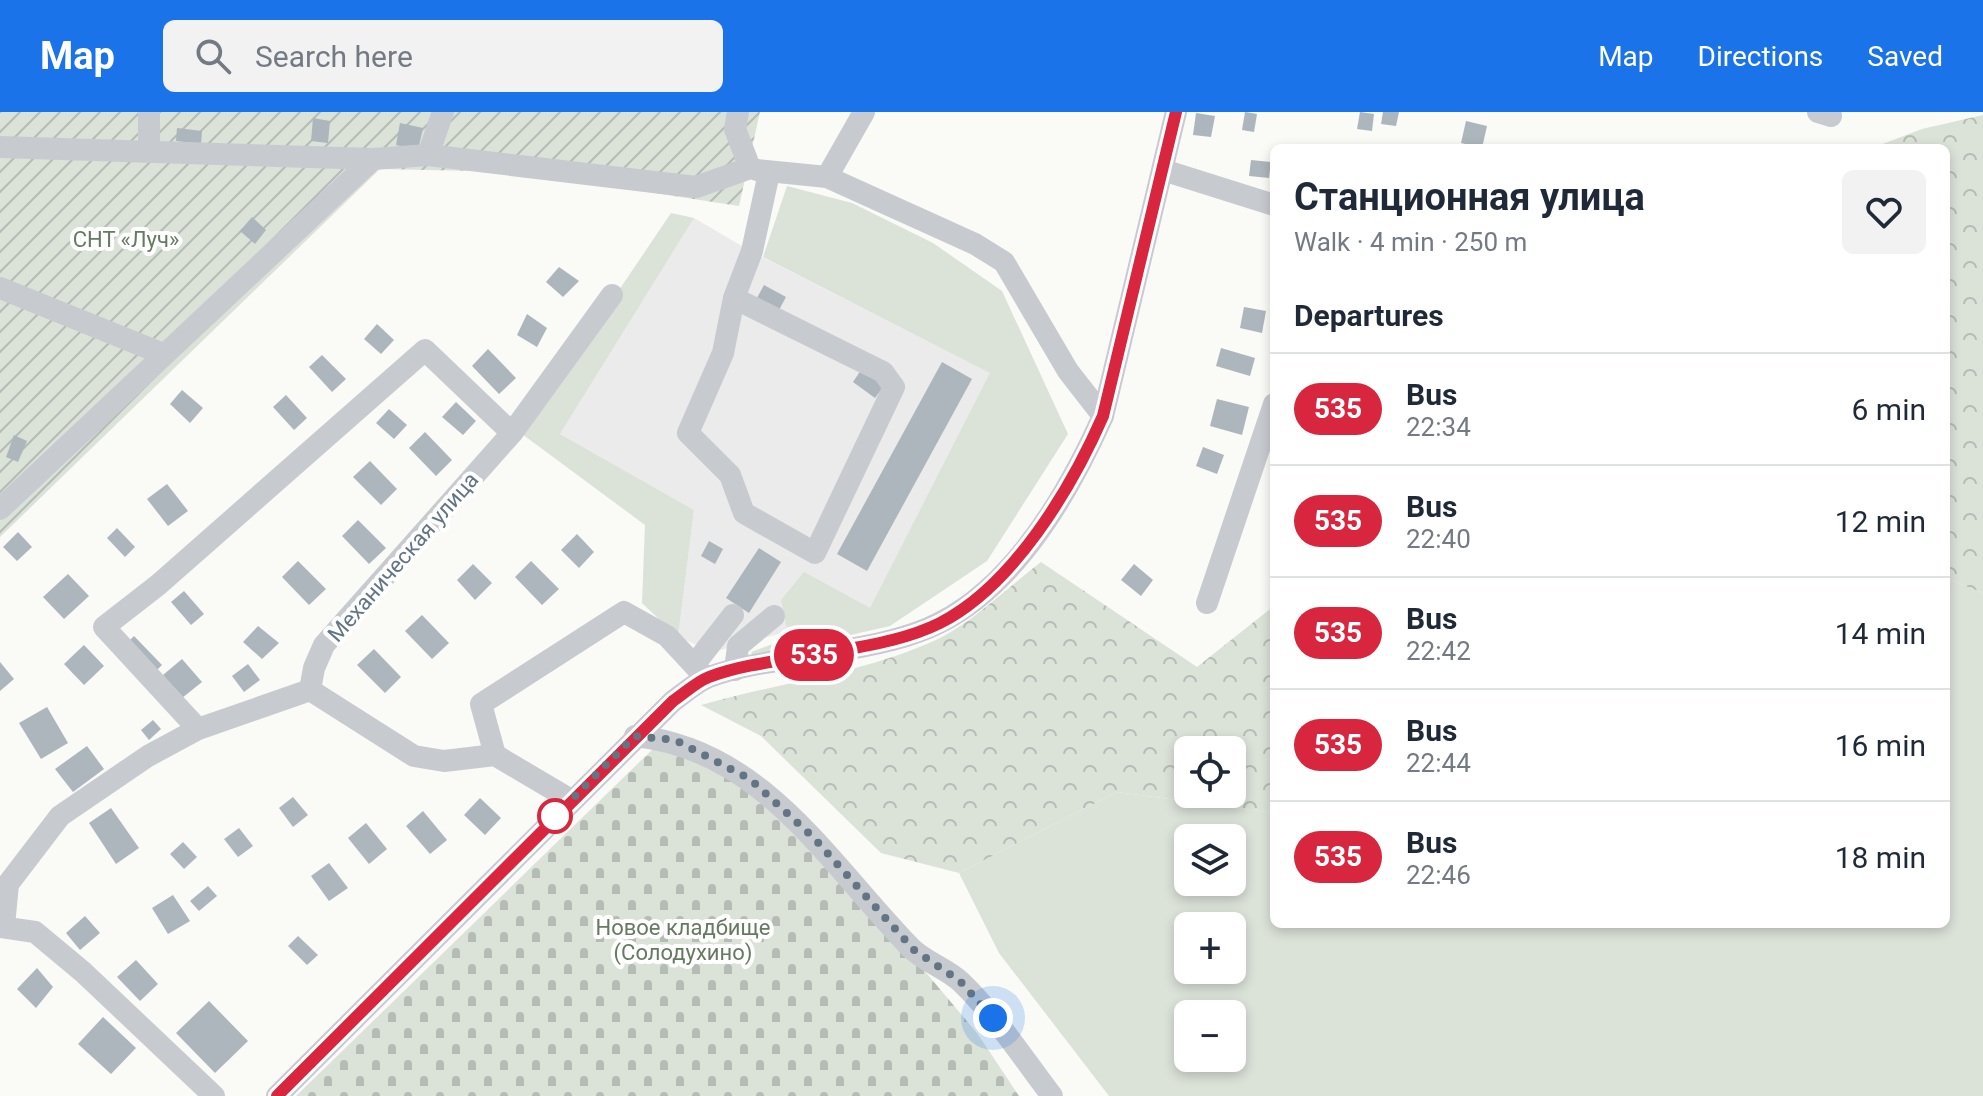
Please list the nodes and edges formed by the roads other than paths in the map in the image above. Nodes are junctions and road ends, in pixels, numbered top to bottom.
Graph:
1 (149, 112) edge
2 (443, 112) edge
3 (738, 112) edge
4 (864, 112) edge
5 (1176, 112) edge
6 (0, 147) edge
7 (149, 151) junction
8 (428, 155) junction
9 (373, 159) junction
10 (759, 170) junction
11 (1163, 170) junction
12 (827, 177) junction
13 (1270, 204) edge
14 (0, 288) edge
15 (612, 295) dead end
16 (734, 298) junction
17 (163, 354) junction
18 (1103, 416) junction
19 (1270, 416) edge
20 (512, 433) junction
21 (9, 487) edge
22 (0, 509) edge
23 (1207, 603) dead end
24 (733, 615) dead end
25 (774, 616) dead end
26 (735, 670) junction
27 (700, 672) junction
28 (310, 690) junction
29 (198, 729) junction
30 (635, 736) junction
31 (495, 755) junction
32 (571, 800) junction
33 (2, 926) edge
34 (214, 1096) edge
35 (277, 1096) edge
36 (1052, 1096) edge

1 - 7 street
2 - 8 street
3 - 10 street
4 - 12 street
5 - 11 street
6 - 7 street
7 - 9 street
8 - 9 street
8 - 10 street
9 - 17 street
10 - 12 street
10 - 16 street
11 - 13 street
11 - 18 street
12 - 18 street
14 - 17 street
15 - 20 street, Механическая улица
16 - 16 street
17 - 21 street
18 - 26 street
19 - 23 street
20 - 28 street, Механическая улица
20 - 29 street
21 - 22 street
24 - 27 street
25 - 26 street
26 - 27 street
27 - 30 street
27 - 31 street
28 - 29 street
28 - 31 street
29 - 33 street
30 - 32 street
30 - 36 street
31 - 32 street
32 - 35 street
33 - 34 street

